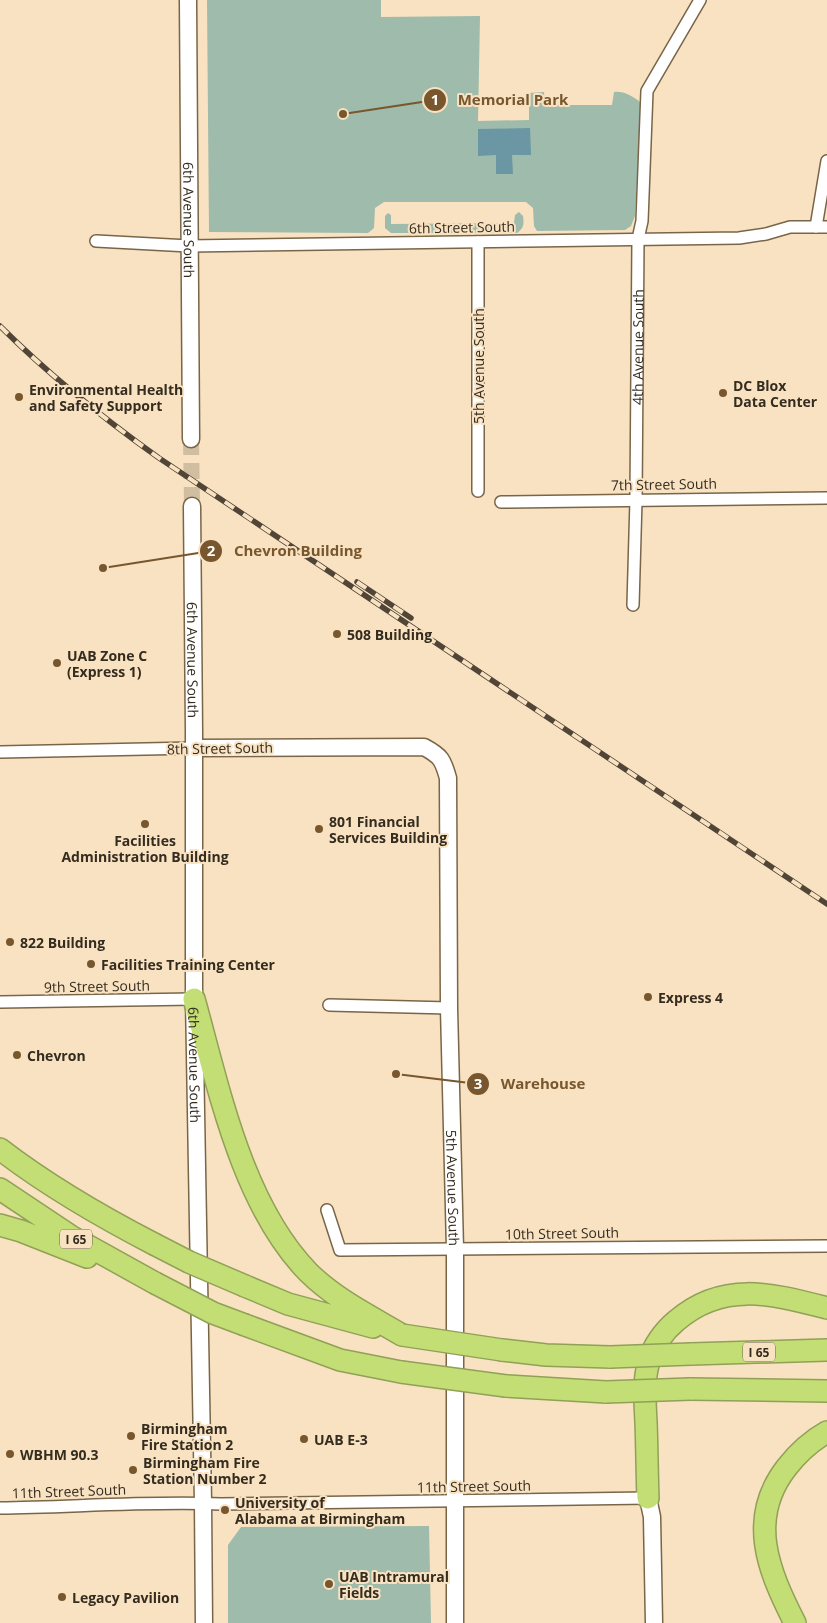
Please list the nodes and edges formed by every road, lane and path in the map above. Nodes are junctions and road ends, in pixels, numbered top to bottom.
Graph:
1 (188, 0) edge
2 (700, 0) edge
3 (827, 161) edge
4 (822, 227) edge
5 (638, 239) junction
6 (96, 241) dead end
7 (478, 242) junction
8 (189, 246) junction
9 (191, 439) tunnel mouth
10 (478, 491) dead end
11 (827, 498) edge
12 (636, 500) junction
13 (501, 502) dead end
14 (192, 506) tunnel mouth
15 (633, 605) dead end
16 (194, 748) junction
17 (0, 752) edge
18 (438, 754) joint
19 (194, 999) junction
20 (0, 1002) edge
21 (329, 1005) dead end
22 (449, 1008) junction
23 (0, 1149) edge
24 (0, 1189) edge
25 (326, 1210) dead end
26 (0, 1225) edge
27 (827, 1246) edge
28 (455, 1249) junction
29 (155, 1283) junction
30 (827, 1308) edge
31 (402, 1335) junction
32 (827, 1350) edge
33 (827, 1391) edge
34 (827, 1432) edge
35 (648, 1498) junction
36 (454, 1501) junction
37 (203, 1503) junction
38 (0, 1508) edge
39 (204, 1623) edge
40 (455, 1623) edge
41 (654, 1623) edge
42 (795, 1623) edge

1 - 8 main road, 6th Avenue South
2 - 5 street, 4th Avenue South
3 - 4 street
4 - 5 street, 6th Street South
5 - 7 street, 6th Street South
5 - 12 street, 4th Avenue South
6 - 8 street, 6th Street South
7 - 8 street, 6th Street South
7 - 10 street, 5th Avenue South
8 - 9 main road, 6th Avenue South
11 - 12 street, 7th Street South
12 - 13 street, 7th Street South
12 - 15 street, 4th Avenue South
14 - 16 main road, 6th Avenue South
16 - 17 street, 8th Street South
16 - 18 main road, 8th Street South
16 - 19 main road, 6th Avenue South
18 - 22 main road, 5th Avenue South
19 - 20 street, 9th Street South
19 - 31 highway
19 - 37 main road, 6th Avenue South
21 - 22 street
22 - 28 main road, 5th Avenue South
23 - 31 highway, I 65, bridge
24 - 29 highway, I 65
25 - 28 street, 10th Street South
26 - 29 highway
27 - 28 street, 10th Street South
28 - 36 main road, 5th Avenue South
29 - 33 highway, I 65, bridge
30 - 35 highway
31 - 32 highway, I 65, bridge
34 - 42 highway
35 - 36 street, 11th Street South
35 - 41 main road
36 - 37 street, 11th Street South
36 - 40 main road, 5th Avenue South
37 - 38 street, 11th Street South
37 - 39 main road, 6th Avenue South

